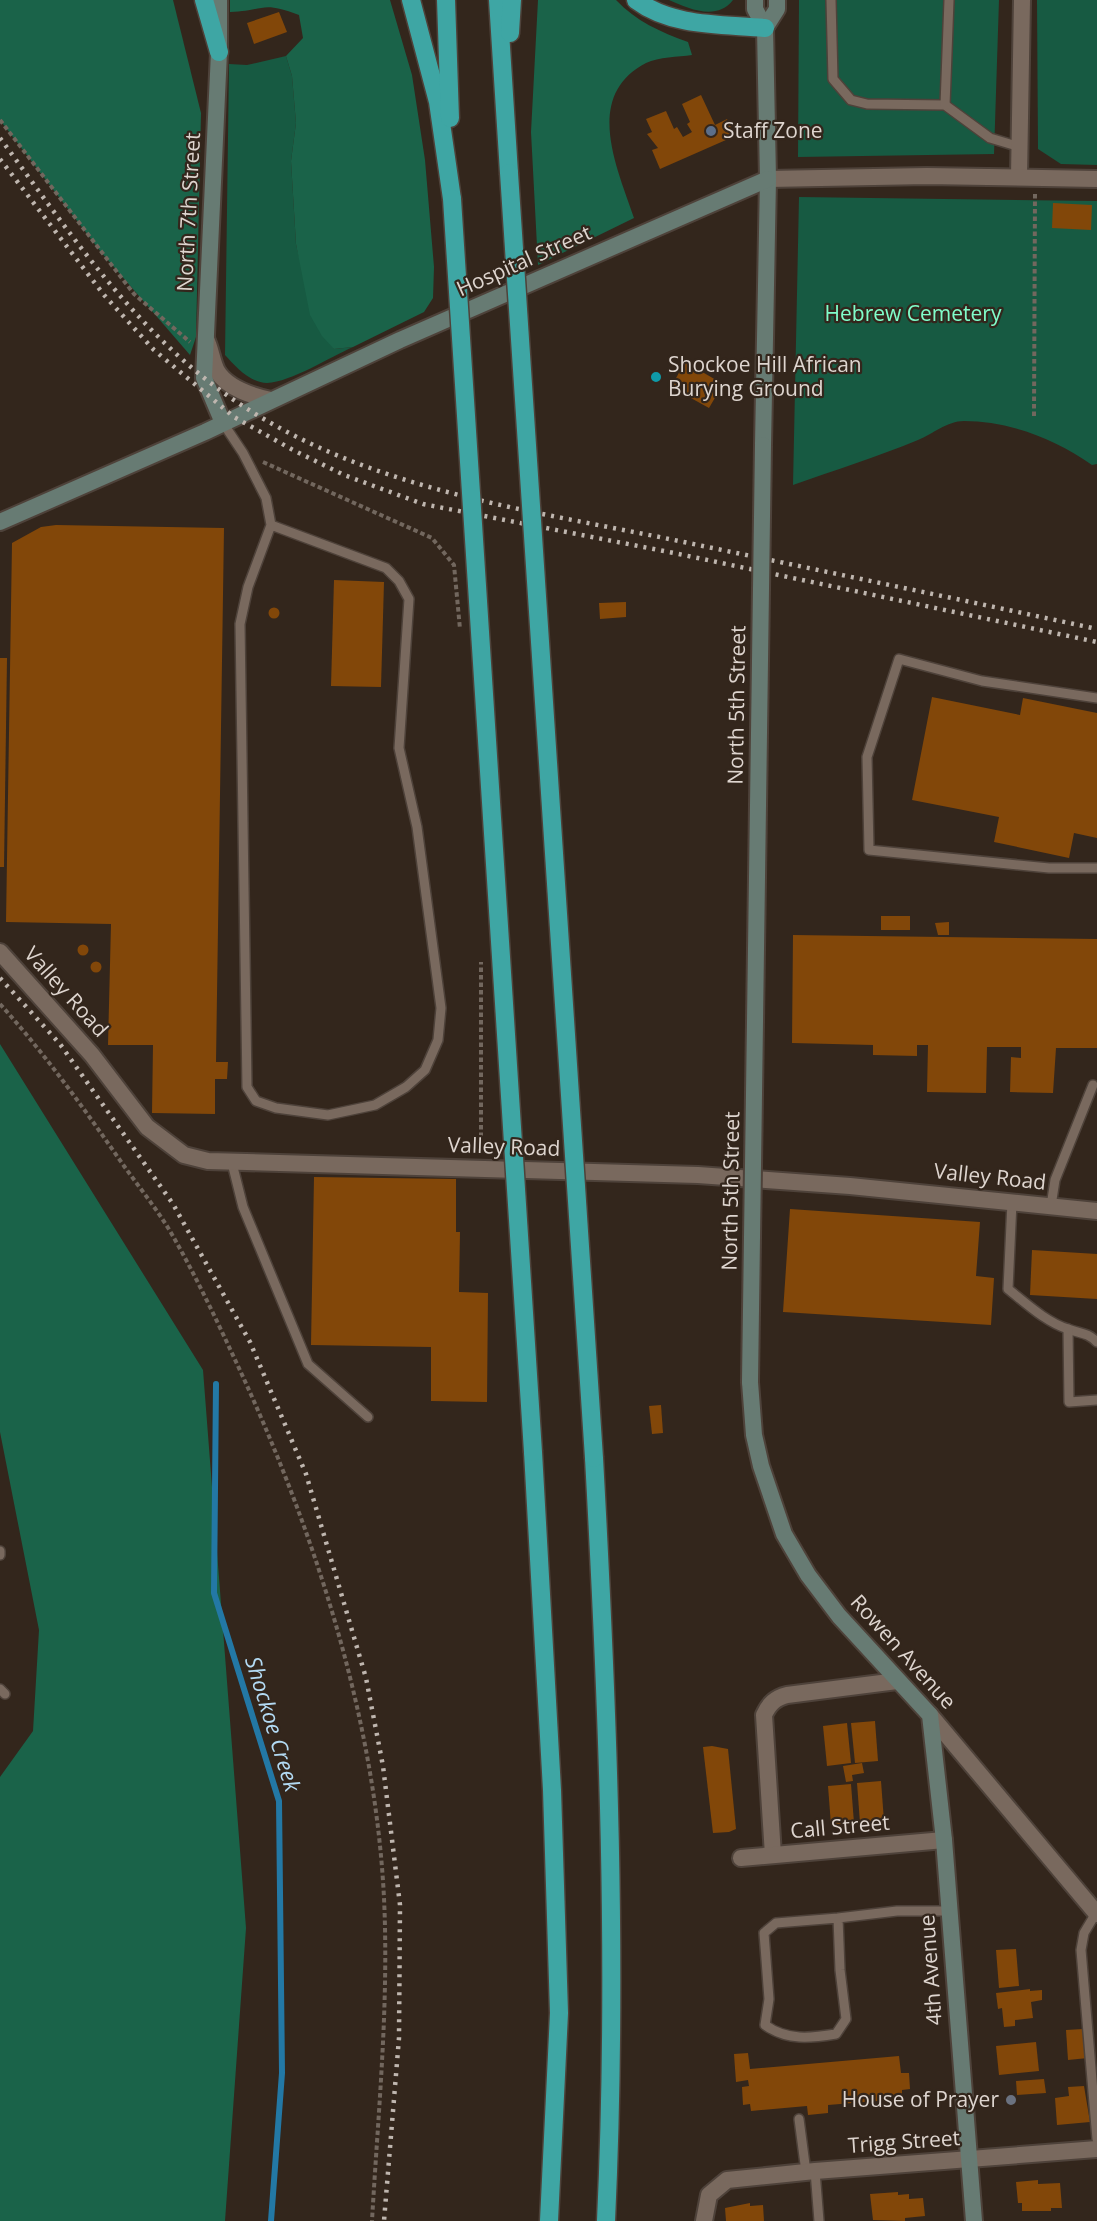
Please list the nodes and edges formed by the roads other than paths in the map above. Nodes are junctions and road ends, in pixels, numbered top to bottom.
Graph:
1 (204, 0) edge
2 (219, 0) edge
3 (411, 0) edge
4 (446, 0) edge
5 (498, 0) edge
6 (512, 0) edge
7 (636, 0) edge
8 (755, 0) edge
9 (777, 0) edge
10 (831, 0) edge
11 (949, 0) edge
12 (1022, 0) edge
13 (765, 28) junction
14 (219, 52) junction
15 (505, 97) junction
16 (945, 105) junction
17 (1020, 147) junction
18 (1028, 178) junction
19 (768, 179) junction
20 (1097, 179) edge
21 (452, 199) junction
22 (206, 347) junction
23 (271, 399) junction
24 (223, 423) junction
25 (0, 522) edge
26 (271, 525) junction
27 (1097, 698) edge
28 (1097, 868) edge
29 (0, 952) edge
30 (1093, 1085) dead end
31 (232, 1163) junction
32 (1012, 1202) junction
33 (1051, 1206) junction
34 (1097, 1211) edge
35 (1068, 1329) junction
36 (1097, 1342) edge
37 (750, 1382) joint
38 (1097, 1400) edge
39 (368, 1417) dead end
40 (897, 1681) junction
41 (930, 1715) junction
42 (944, 1840) junction
43 (773, 1855) junction
44 (741, 1858) dead end
45 (949, 1911) junction
46 (1096, 1913) edge
47 (838, 1918) junction
48 (799, 2119) dead end
49 (1097, 2139) edge
50 (1097, 2149) edge
51 (969, 2160) junction
52 (811, 2171) junction
53 (549, 2221) edge
54 (606, 2221) edge
55 (704, 2221) edge
56 (819, 2221) edge
57 (974, 2221) edge

1 - 14 highway
2 - 14 main road, North 7th Street
3 - 21 highway
4 - 21 highway
5 - 15 highway
6 - 15 highway
7 - 13 highway
8 - 13 main road, North 5th Street
9 - 13 main road, North 5th Street
10 - 16 lane
11 - 16 lane
12 - 17 street
13 - 19 main road, North 5th Street
14 - 22 main road, North 7th Street
15 - 54 highway, bridge
16 - 17 lane
17 - 18 street
18 - 19 street, Hospital Street
18 - 20 street, Hospital Street
19 - 23 main road, Hospital Street
19 - 37 main road, North 5th Street, bridge
21 - 53 highway, bridge
22 - 23 street
22 - 24 main road, North 7th Street
23 - 24 main road, Hospital Street
24 - 25 main road, Hospital Street
24 - 26 lane
26 - 26 lane
27 - 28 lane
29 - 31 street, Valley Road
30 - 33 lane
31 - 32 street, Valley Road
31 - 39 lane
32 - 33 street, Valley Road
32 - 35 lane
33 - 34 street, Valley Road
35 - 36 lane
35 - 38 lane
37 - 40 main road, Rowen Avenue
40 - 41 main road, Rowen Avenue
40 - 43 street
41 - 42 main road, 4th Avenue
41 - 46 street, Rowen Avenue
42 - 43 street, Call Street
42 - 45 main road, 4th Avenue
43 - 44 street, Call Street
45 - 47 lane
45 - 51 main road, 4th Avenue
46 - 49 lane
47 - 47 lane
48 - 52 lane
50 - 51 street, Trigg Street
51 - 52 street, Trigg Street
51 - 57 main road, 4th Avenue
52 - 55 street, Trigg Street
52 - 56 lane

